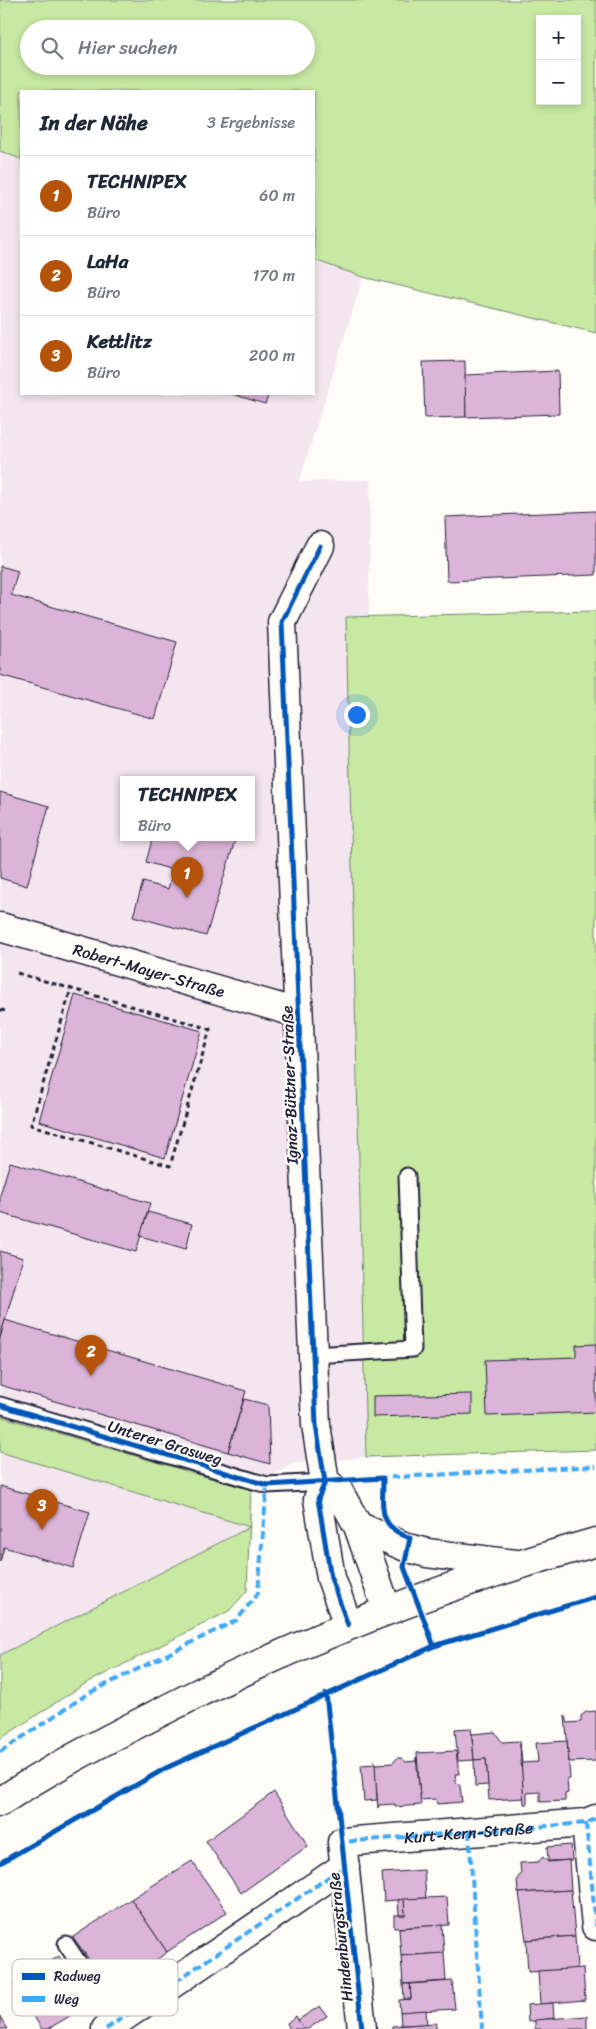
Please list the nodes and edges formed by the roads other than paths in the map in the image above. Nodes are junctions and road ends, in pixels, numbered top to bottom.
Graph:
1 (320, 546) dead end
2 (0, 927) edge
3 (298, 1013) junction
4 (407, 1176) dead end
5 (313, 1355) junction
6 (0, 1405) edge
7 (325, 1482) junction
8 (358, 1526) junction
9 (596, 1542) edge
10 (516, 1564) junction
11 (387, 1610) junction
12 (348, 1625) junction
13 (0, 1802) edge
14 (591, 1821) edge
15 (343, 1854) junction
16 (596, 1926) edge
17 (66, 1944) dead end
18 (75, 1959) edge
19 (178, 1976) edge
20 (124, 2016) edge
21 (112, 2025) edge
22 (362, 2029) edge

1 - 3 street, Ignaz-Büttner-Straße
2 - 3 street, Robert-Mayer-Straße
3 - 5 street, Ignaz-Büttner-Straße
4 - 5 lane
5 - 7 street, Ignaz-Büttner-Straße
6 - 7 lane, Unterer Grasweg
7 - 8 street
7 - 12 street, Ignaz-Büttner-Straße
8 - 10 street
8 - 11 street
9 - 10 street
10 - 11 street
11 - 12 street
12 - 13 street
14 - 15 street, Kurt-Kern-Straße
14 - 16 street
15 - 19 street
15 - 22 street, Hindenburgstraße
17 - 18 lane
20 - 21 street

